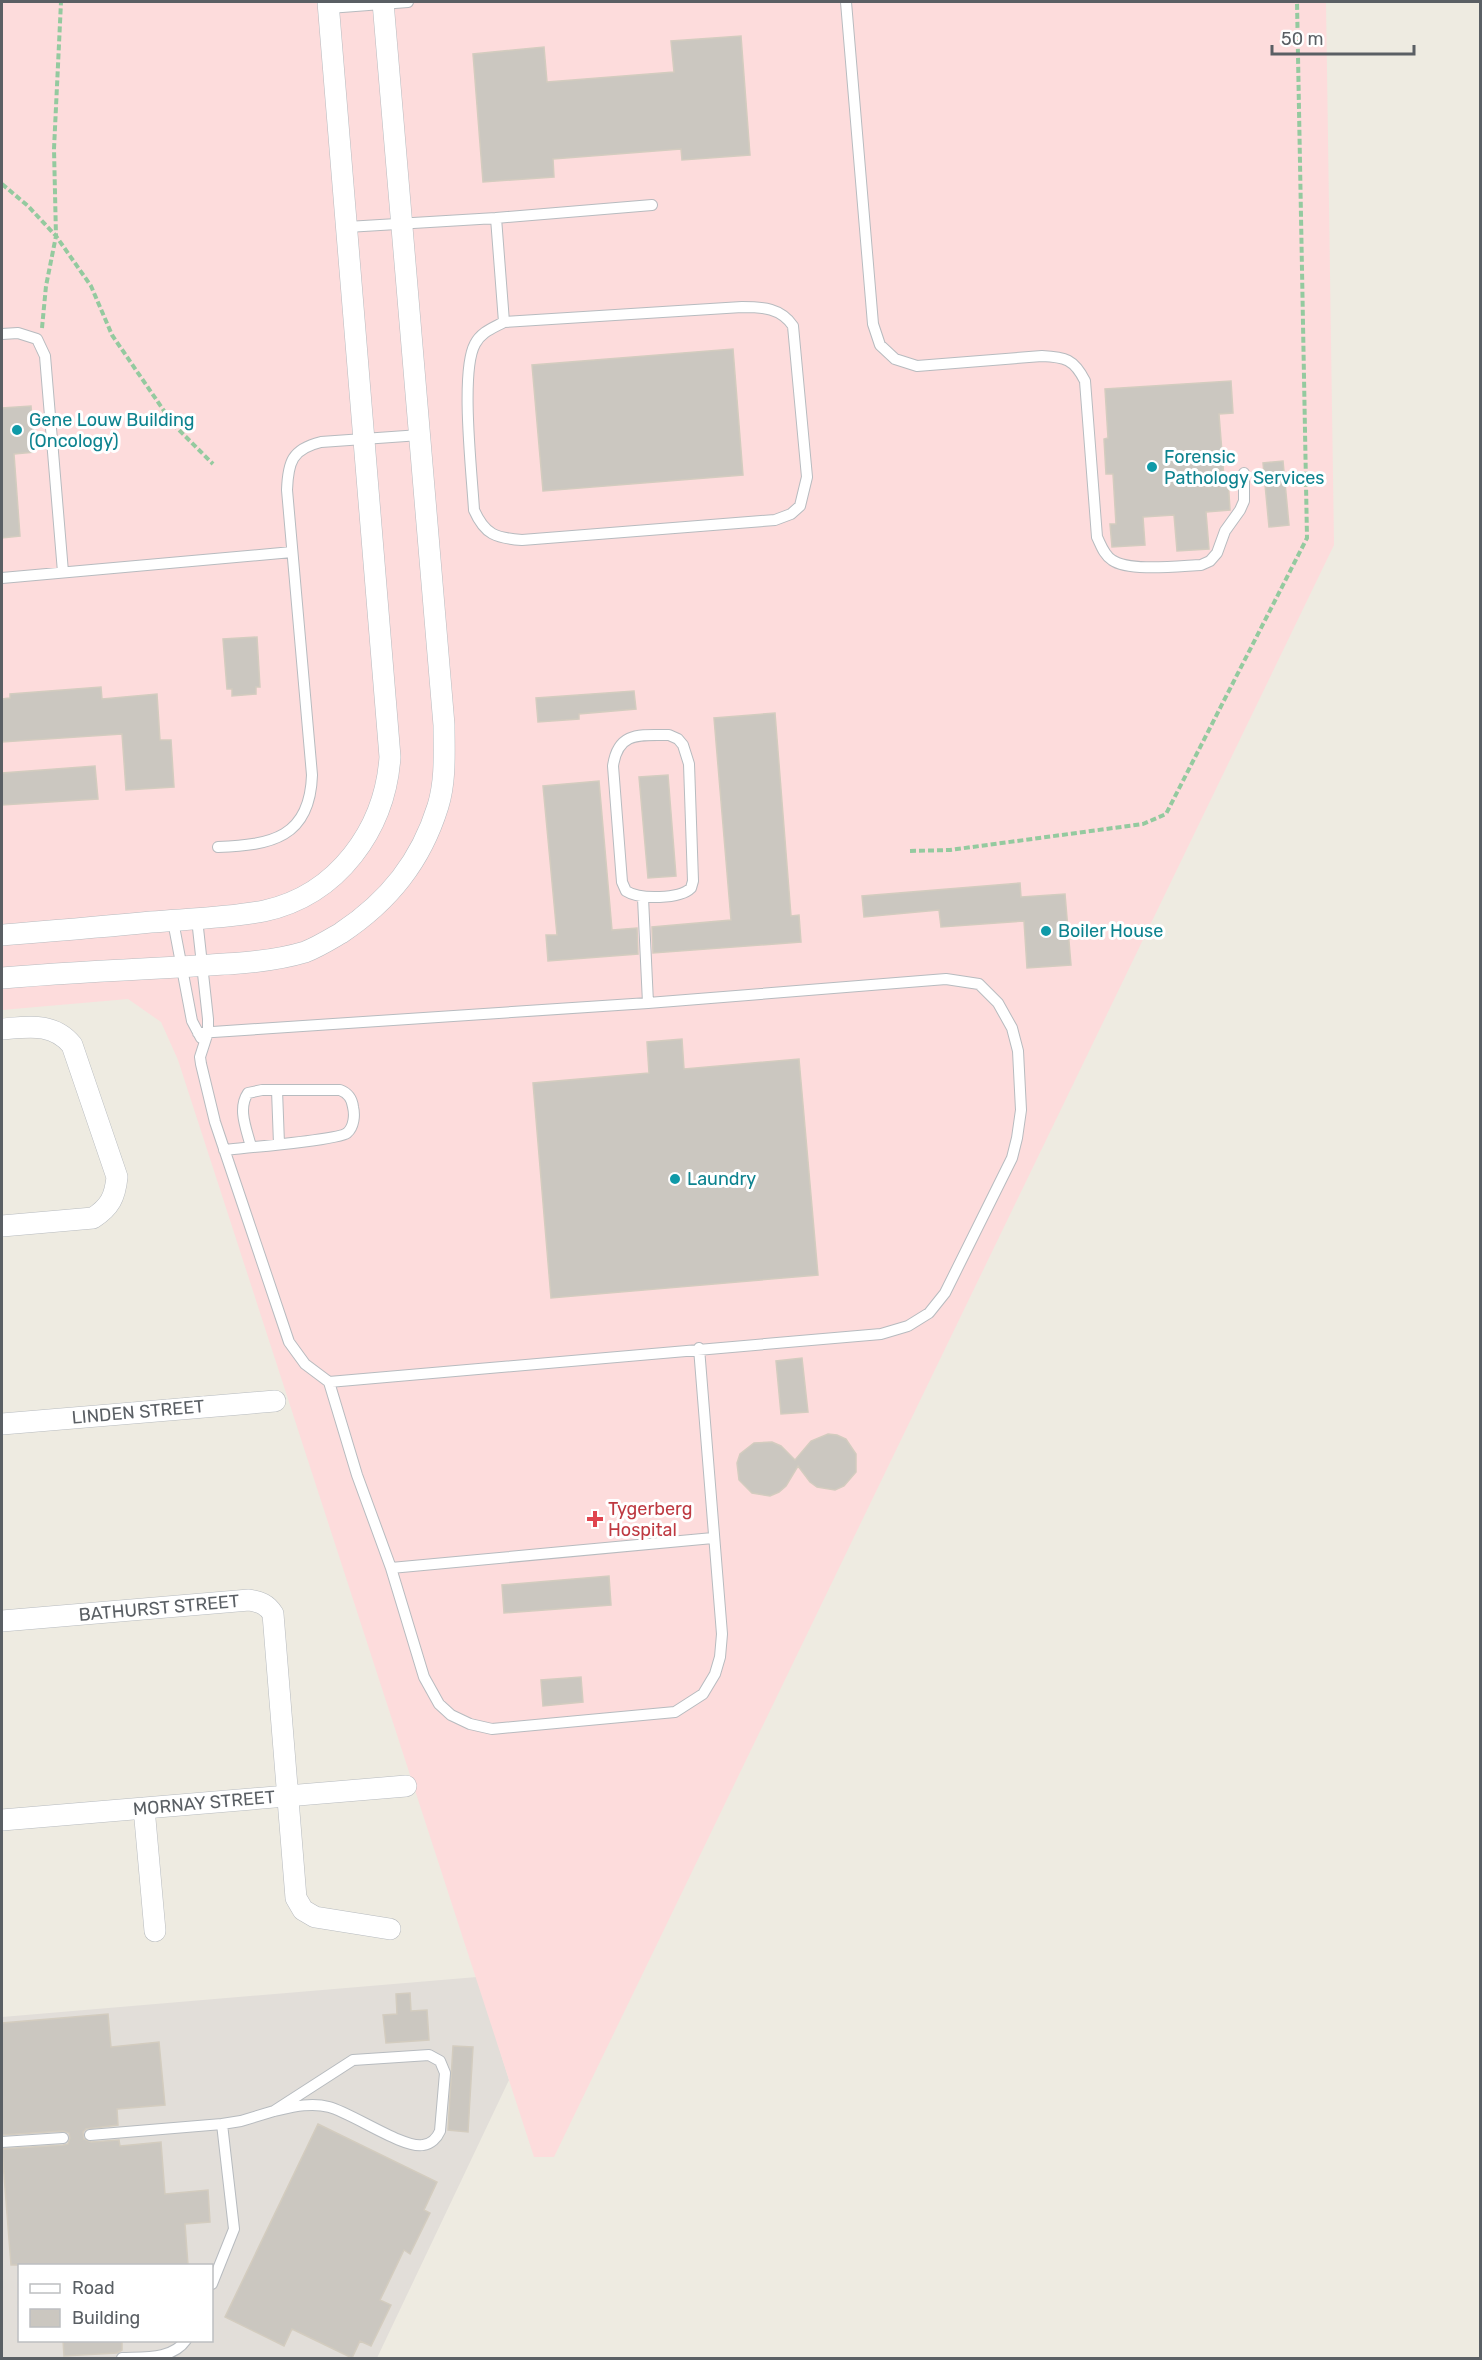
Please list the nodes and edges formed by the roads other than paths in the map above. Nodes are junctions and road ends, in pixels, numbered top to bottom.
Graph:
1 (408, 2) edge
2 (846, 2) edge
3 (383, 3) edge
4 (328, 5) edge
5 (651, 205) dead end
6 (496, 218) junction
7 (401, 224) junction
8 (347, 227) junction
9 (504, 322) junction
10 (2, 334) edge
11 (420, 435) junction
12 (366, 438) junction
13 (1244, 473) dead end
14 (292, 552) junction
15 (63, 572) junction
16 (2, 578) edge
17 (218, 847) dead end
18 (644, 898) junction
19 (197, 919) junction
20 (173, 921) junction
21 (2, 935) edge
22 (191, 966) junction
23 (2, 978) edge
24 (648, 1003) junction
25 (2, 1029) edge
26 (203, 1033) junction
27 (277, 1090) junction
28 (279, 1144) junction
29 (251, 1147) junction
30 (224, 1150) junction
31 (2, 1226) edge
32 (699, 1348) junction
33 (329, 1382) junction
34 (275, 1401) dead end
35 (2, 1424) edge
36 (713, 1538) junction
37 (391, 1569) junction
38 (2, 1622) edge
39 (406, 1786) dead end
40 (288, 1796) junction
41 (144, 1808) junction
42 (2, 1820) edge
43 (390, 1929) dead end
44 (155, 1931) dead end
45 (274, 2111) junction
46 (222, 2124) junction
47 (90, 2135) dead end
48 (63, 2138) dead end
49 (2, 2142) edge
50 (213, 2281) edge
51 (185, 2342) edge
52 (122, 2358) edge

1 - 3 lane
2 - 13 lane
3 - 4 lane
3 - 7 street
4 - 8 street
5 - 6 lane
6 - 7 lane
6 - 9 lane
7 - 8 lane
7 - 11 street
8 - 12 street
9 - 9 lane
10 - 15 lane
11 - 12 lane
11 - 22 street
12 - 14 lane
12 - 19 street
14 - 15 lane
14 - 17 lane
15 - 16 lane
18 - 18 lane
18 - 24 lane
19 - 20 street
19 - 22 lane
20 - 21 street
20 - 22 lane
22 - 23 street
22 - 26 lane
22 - 26 lane
24 - 26 lane
24 - 32 lane
25 - 31 street
26 - 30 lane
27 - 28 lane
27 - 28 lane
27 - 29 lane
28 - 29 lane
29 - 30 lane
30 - 33 lane
32 - 33 lane
32 - 36 lane
33 - 37 lane
34 - 35 street, LINDEN STREET
36 - 37 lane
36 - 37 lane
38 - 40 street, BATHURST STREET
39 - 40 street, MORNAY STREET
40 - 41 street, MORNAY STREET
40 - 43 street
41 - 42 street, MORNAY STREET
41 - 44 street
45 - 45 lane
45 - 46 lane
46 - 47 lane
46 - 50 lane
48 - 49 lane
51 - 52 lane

